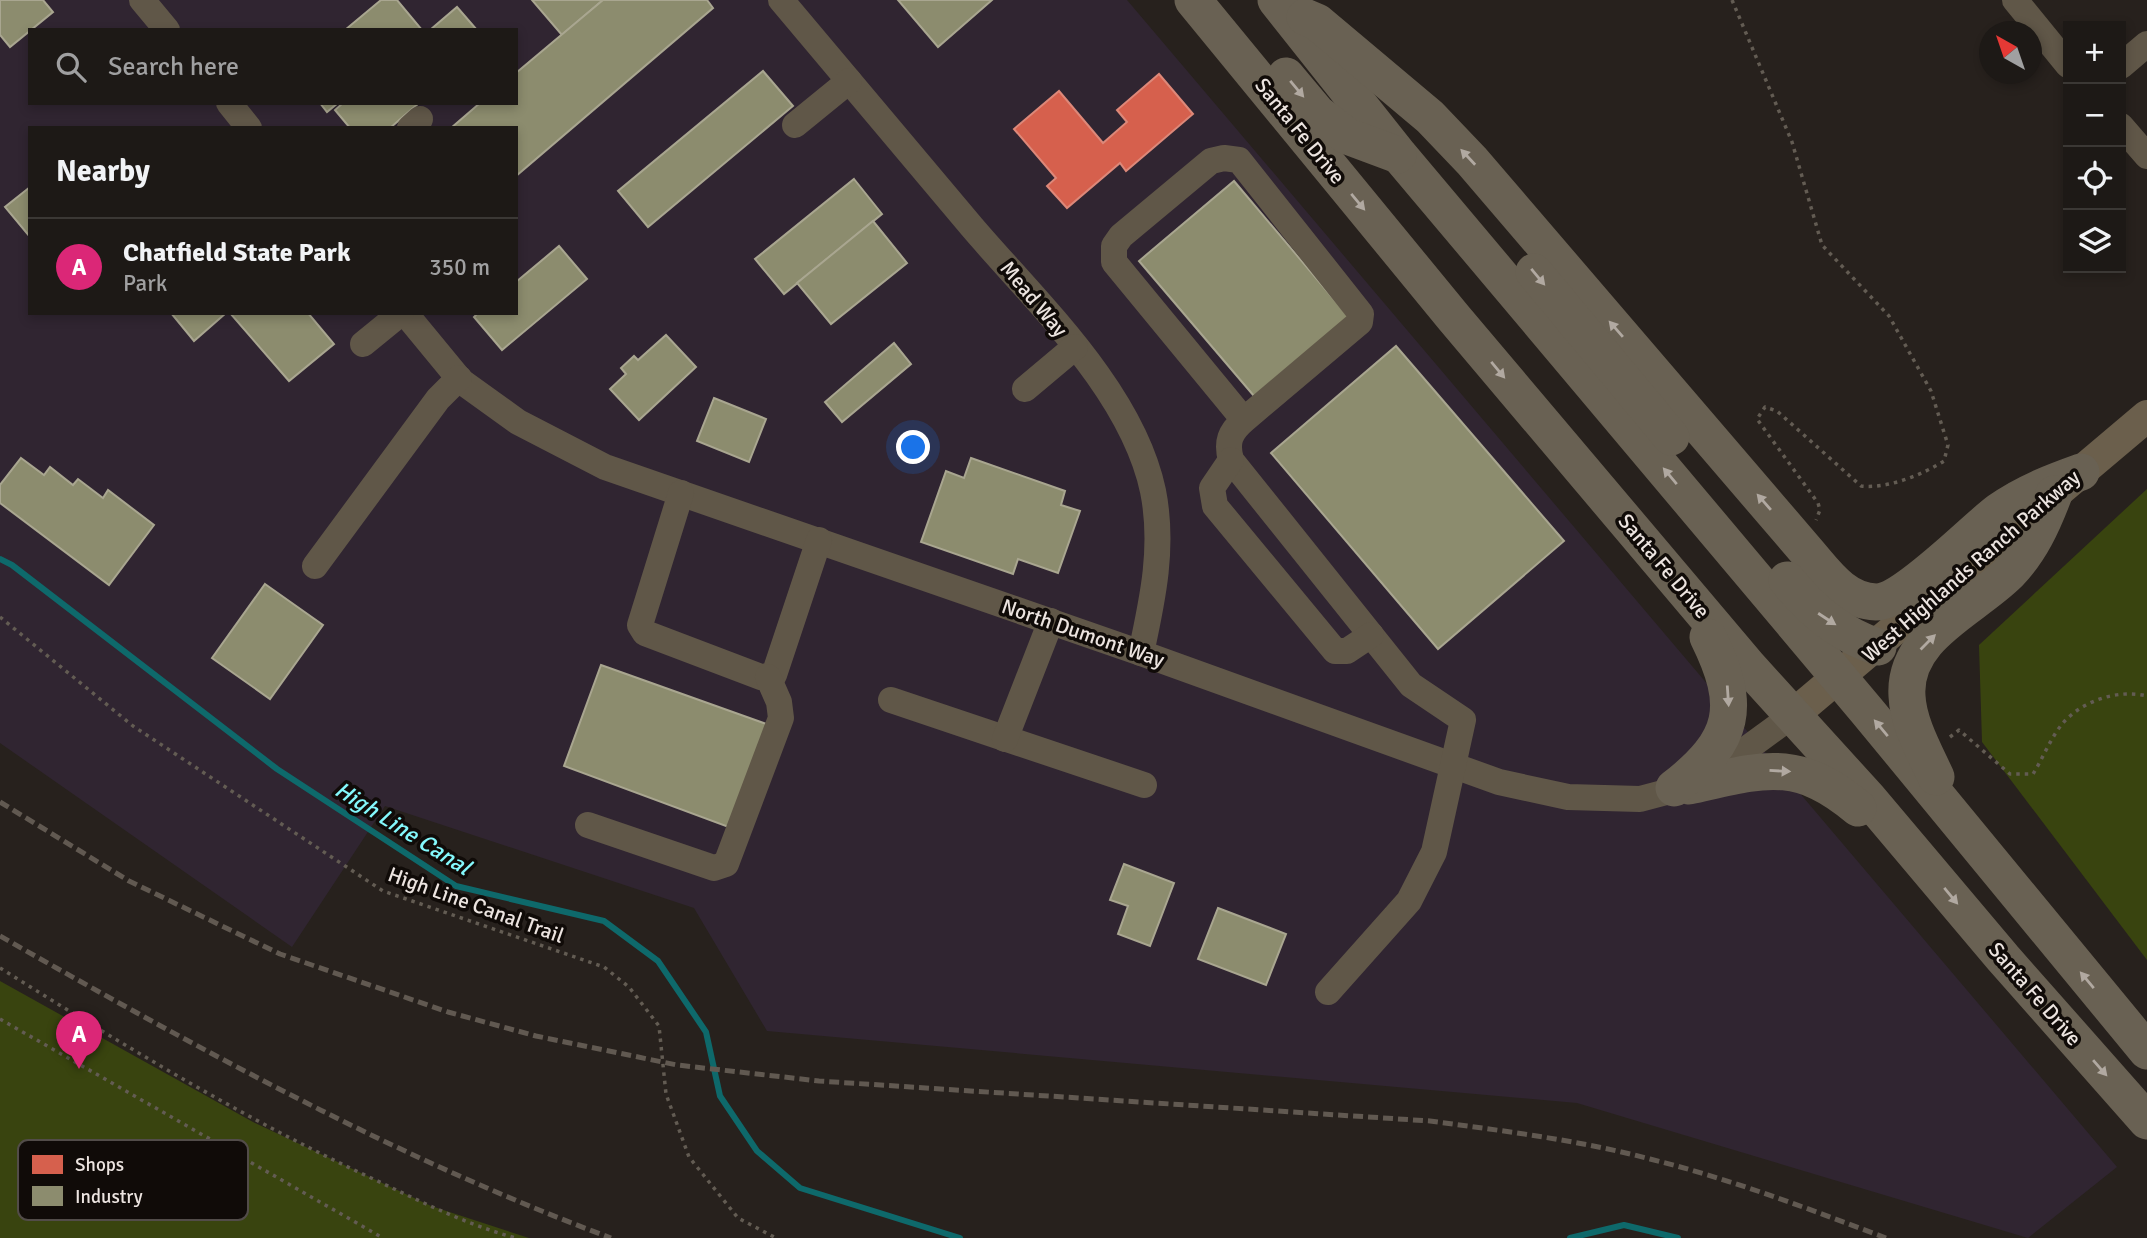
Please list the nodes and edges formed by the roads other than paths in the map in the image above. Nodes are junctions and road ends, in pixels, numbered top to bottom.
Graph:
1 (142, 0) edge
2 (781, 0) edge
3 (1193, 0) edge
4 (1222, 0) edge
5 (2015, 0) edge
6 (1280, 1) edge
7 (165, 28) edge
8 (2147, 44) edge
9 (2063, 59) edge
10 (2126, 62) edge
11 (849, 81) junction
12 (231, 105) edge
13 (795, 125) dead end
14 (247, 126) edge
15 (2126, 132) edge
16 (1399, 155) junction
17 (2147, 156) edge
18 (400, 315) edge
19 (405, 315) edge
20 (363, 344) dead end
21 (1075, 348) junction
22 (459, 378) junction
23 (1025, 389) dead end
24 (2147, 416) edge
25 (1244, 420) junction
26 (1231, 460) junction
27 (2068, 483) junction
28 (681, 493) junction
29 (819, 541) junction
30 (314, 566) dead end
31 (1684, 589) junction
32 (1051, 621) junction
33 (1371, 635) junction
34 (1878, 647) junction
35 (1142, 653) junction
36 (768, 677) junction
37 (1839, 679) junction
38 (891, 700) dead end
39 (1794, 715) junction
40 (1005, 739) junction
41 (1452, 764) junction
42 (1144, 785) dead end
43 (1678, 790) junction
44 (1954, 816) junction
45 (588, 825) dead end
46 (1920, 859) junction
47 (1328, 992) dead end
48 (2147, 1051) edge
49 (2147, 1121) edge

1 - 7 street
2 - 11 street, Mead Way
3 -> 31 highway, Santa Fe Drive
4 -> 16 highway
5 - 9 street
6 - 16 highway
27 -> 6 highway
8 - 10 street
11 - 13 street
11 - 21 street, Mead Way
12 - 14 street
15 - 17 street
16 -> 34 highway
37 -> 16 highway
18 - 20 street
19 - 22 street, North Dumont Way
21 - 23 street
21 - 35 street, Mead Way
22 - 28 street, North Dumont Way
22 - 30 street
24 - 27 main road, West Highlands Ranch Parkway
25 - 25 street
25 - 26 street
26 - 33 street
26 - 33 street
27 - 34 main road, West Highlands Ranch Parkway
44 -> 27 highway
28 - 29 street, North Dumont Way
28 - 36 street
29 - 32 street, North Dumont Way
29 - 36 street
31 - 39 highway, Santa Fe Drive
31 -> 43 highway
32 - 35 street, North Dumont Way
32 - 40 street
33 - 41 street
34 - 37 main road, West Highlands Ranch Parkway
35 - 41 street, North Dumont Way
36 - 45 street
37 - 39 main road, West Highlands Ranch Parkway
44 -> 37 highway
38 - 40 street
39 - 43 street, North Dumont Way
39 - 46 highway, Santa Fe Drive
40 - 42 street
41 - 43 street, North Dumont Way
41 - 47 street
43 -> 46 highway
48 -> 44 highway
46 -> 49 highway, Santa Fe Drive

